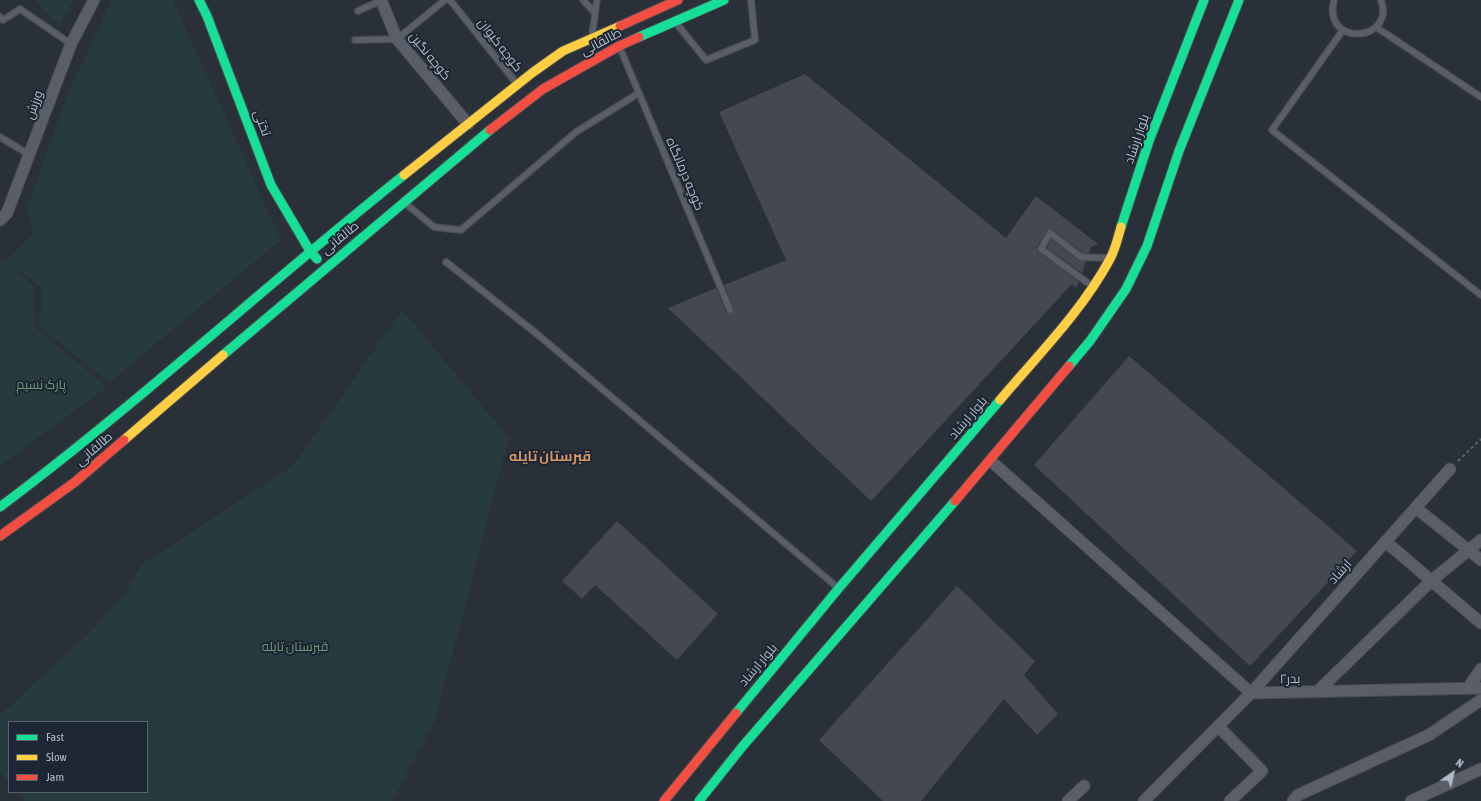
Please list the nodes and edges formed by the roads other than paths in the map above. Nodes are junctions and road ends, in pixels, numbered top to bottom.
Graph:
1 (94, 0) edge
2 (199, 0) edge
3 (382, 0) edge
4 (445, 0) edge
5 (450, 0) edge
6 (584, 0) edge
7 (597, 0) edge
8 (678, 0) edge
9 (724, 0) edge
10 (752, 0) edge
11 (1204, 0) edge
12 (1239, 0) edge
13 (1334, 0) edge
14 (1381, 0) edge
15 (358, 12) dead end
16 (594, 12) junction
17 (1, 20) edge
18 (674, 22) junction
19 (1376, 27) junction
20 (1343, 30) junction
21 (592, 37) junction
22 (397, 39) junction
23 (355, 40) dead end
24 (71, 44) junction
25 (619, 46) junction
26 (517, 84) junction
27 (639, 92) junction
28 (1481, 97) edge
29 (468, 124) junction
30 (0, 138) edge
31 (30, 155) junction
32 (404, 201) junction
33 (0, 220) edge
34 (310, 251) junction
35 (1111, 258) junction
36 (446, 262) dead end
37 (325, 267) junction
38 (1093, 287) junction
39 (1481, 295) edge
40 (730, 310) dead end
41 (991, 460) junction
42 (1450, 470) road end
43 (0, 507) edge
44 (1416, 508) junction
45 (0, 536) edge
46 (1481, 540) edge
47 (1386, 542) junction
48 (1469, 551) junction
49 (1481, 560) edge
50 (1431, 581) junction
51 (839, 588) junction
52 (1481, 623) edge
53 (1481, 669) edge
54 (1468, 688) junction
55 (1481, 688) edge
56 (1317, 692) junction
57 (1251, 693) junction
58 (1481, 700) edge
59 (1218, 726) junction
60 (1481, 769) edge
61 (1084, 786) dead end
62 (664, 801) edge
63 (699, 801) edge
64 (1068, 801) edge
65 (1144, 801) edge
66 (1230, 801) edge
67 (1293, 801) edge
68 (1411, 801) edge

1 - 24 street, ورزش
2 - 34 main road, تختی
3 - 15 lane
3 - 22 street, کوچه نگین
4 - 22 lane
5 - 26 lane, کوچه کیوان
6 - 16 lane
7 - 16 lane
8 - 21 main road, طالقانی
9 - 18 main road, طالقانی
10 - 18 lane
11 - 35 main road, بلوار ارشاد
12 - 41 main road
13 - 20 lane
14 - 19 lane
16 - 21 lane
17 - 24 lane
18 - 25 main road, طالقانی
19 - 20 lane
19 - 28 lane
20 - 39 lane
21 - 26 main road, طالقانی
22 - 23 lane
22 - 29 street, کوچه نگین
24 - 31 street, ورزش
25 - 27 lane, کوچه درمانگاه
25 - 32 main road, طالقانی
26 - 29 main road, طالقانی
27 - 32 lane
27 - 40 lane, کوچه درمانگاه
29 - 34 main road, طالقانی
30 - 31 lane
31 - 33 street, ورزش
32 - 37 main road, طالقانی
34 - 37 main road, تختی
34 - 43 main road, طالقانی
35 - 38 main road, بلوار ارشاد
35 - 38 lane
36 - 51 lane
37 - 45 main road, طالقانی
38 - 51 main road, بلوار ارشاد
41 - 57 street
41 - 63 main road
42 - 44 street, ارشاد
44 - 47 street, ارشاد
44 - 48 street
46 - 48 street
47 - 50 street
47 - 57 street, ارشاد
48 - 49 street
48 - 50 street
50 - 52 street
50 - 56 street
51 - 62 main road, بلوار ارشاد
53 - 54 street
54 - 55 street, بدر۲
54 - 56 street, بدر۲
56 - 57 street, بدر۲
57 - 59 street
58 - 67 street
59 - 65 street
59 - 66 street
60 - 68 street
61 - 64 street

